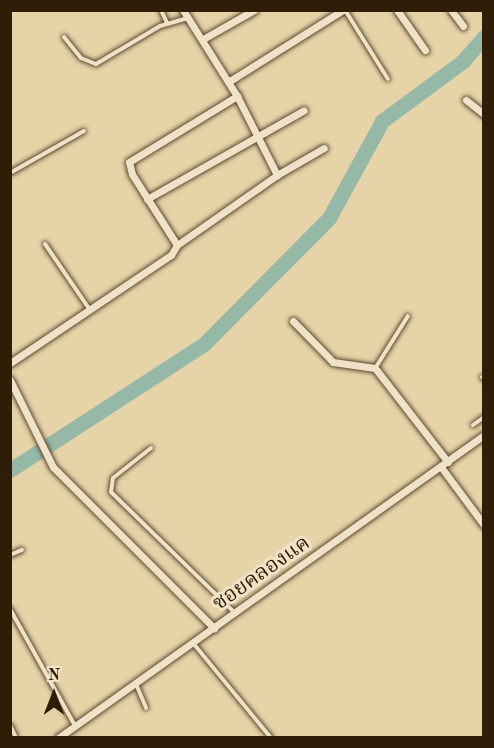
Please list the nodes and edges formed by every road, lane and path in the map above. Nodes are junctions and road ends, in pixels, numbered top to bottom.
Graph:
1 (161, 10) edge
2 (183, 10) edge
3 (254, 10) edge
4 (344, 10) edge
5 (397, 10) edge
6 (451, 10) edge
7 (332, 14) edge
8 (188, 18) junction
9 (167, 23) junction
10 (463, 26) dead end
11 (64, 37) dead end
12 (203, 39) junction
13 (425, 50) dead end
14 (388, 79) dead end
15 (228, 82) junction
16 (237, 96) junction
17 (466, 100) dead end
18 (304, 111) dead end
19 (483, 114) edge
20 (84, 131) dead end
21 (258, 136) junction
22 (324, 148) dead end
23 (10, 172) edge
24 (278, 175) junction
25 (147, 199) junction
26 (45, 244) dead end
27 (177, 245) junction
28 (90, 310) junction
29 (408, 316) dead end
30 (292, 321) dead end
31 (10, 363) edge
32 (375, 368) junction
33 (10, 380) edge
34 (483, 417) edge
35 (473, 424) dead end
36 (483, 435) edge
37 (151, 448) dead end
38 (448, 462) junction
39 (441, 467) junction
40 (483, 525) edge
41 (22, 550) dead end
42 (10, 555) edge
43 (10, 609) edge
44 (235, 613) junction
45 (214, 628) junction
46 (194, 643) junction
47 (136, 684) junction
48 (146, 708) dead end
49 (10, 726) edge
50 (76, 726) junction
51 (13, 736) edge
52 (58, 738) edge
53 (272, 738) edge

1 - 9 lane
2 - 8 street
3 - 12 street
4 - 7 street
4 - 14 lane
5 - 13 street
6 - 10 street
7 - 15 street
8 - 9 lane
8 - 12 street
9 - 11 lane
12 - 15 street
15 - 16 street
16 - 21 street
16 - 25 street
17 - 19 street
18 - 21 street
20 - 23 lane
21 - 24 street
21 - 25 street
22 - 24 street
24 - 27 street
25 - 27 street
26 - 28 lane
27 - 28 street
28 - 31 street
29 - 32 lane
30 - 32 street
32 - 38 street
33 - 45 street
34 - 35 lane
36 - 38 street, ซอยคลองแค
37 - 44 lane
38 - 39 street, ซอยคลองแค
39 - 40 street
39 - 44 street, ซอยคลองแค
41 - 42 lane
43 - 50 lane
44 - 45 street, ซอยคลองแค
45 - 46 street, ซอยคลองแค
46 - 47 street, ซอยคลองแค
46 - 53 lane
47 - 48 lane
47 - 50 street, ซอยคลองแค
49 - 51 lane
50 - 52 street, ซอยคลองแค

